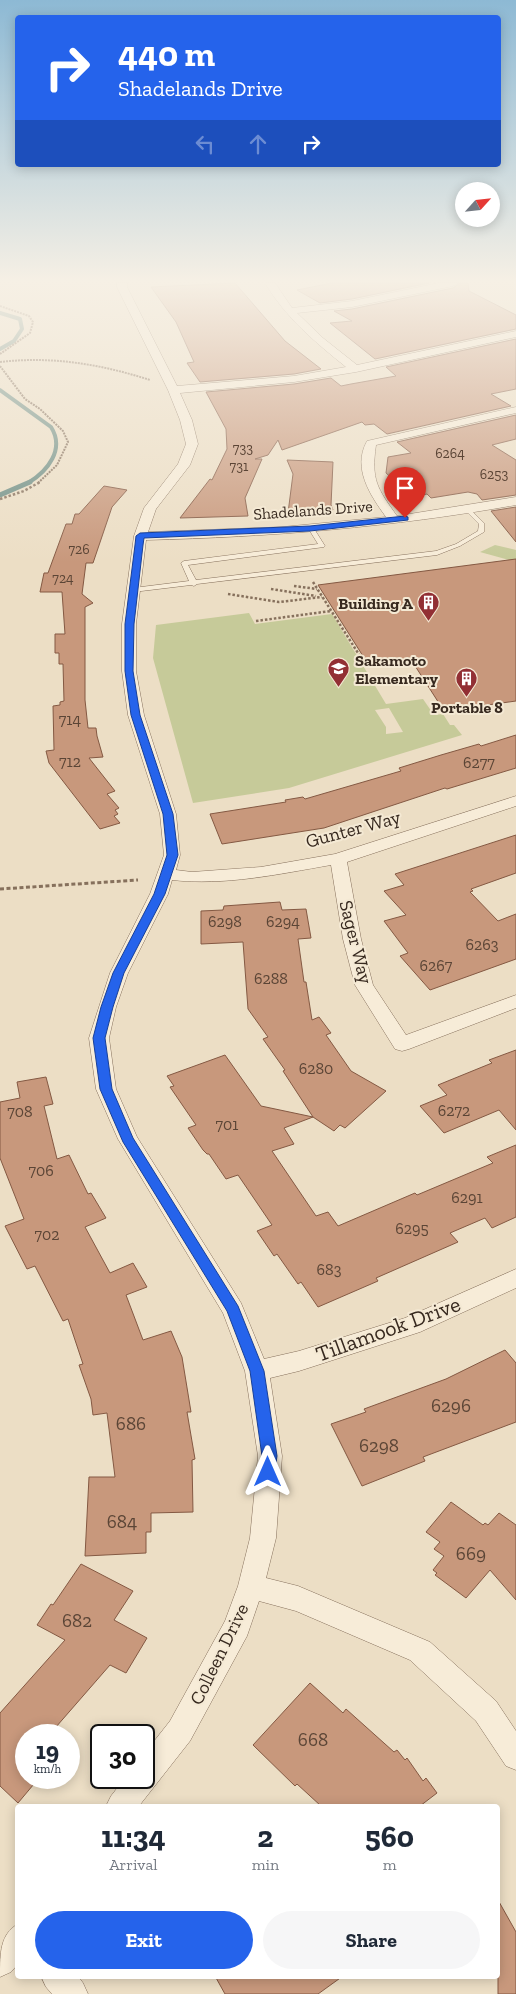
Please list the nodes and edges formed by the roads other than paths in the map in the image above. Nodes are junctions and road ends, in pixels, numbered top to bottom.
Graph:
1 (167, 376) edge
2 (312, 376) edge
3 (173, 390) junction
4 (516, 410) edge
5 (516, 501) edge
6 (468, 510) junction
7 (394, 520) junction
8 (310, 528) junction
9 (140, 536) junction
10 (194, 584) junction
11 (133, 590) junction
12 (516, 801) edge
13 (338, 859) junction
14 (167, 874) junction
15 (516, 1001) edge
16 (516, 1278) edge
17 (257, 1371) junction
18 (251, 1586) junction
19 (516, 1756) edge
20 (123, 1804) edge
21 (15, 1942) edge
22 (0, 1961) edge
23 (60, 1979) edge
24 (72, 1994) edge

1 - 3 street, Colleen Drive
2 - 3 street
3 - 9 street, Colleen Drive
4 - 7 street
5 - 6 street, Shadelands Drive
6 - 7 street, Shadelands Drive
6 - 10 lane
7 - 8 street, Shadelands Drive
8 - 9 street, Shadelands Drive
8 - 10 lane
9 - 11 street, Colleen Drive
10 - 11 lane
11 - 14 street, Colleen Drive
12 - 13 street, Gunter Way
13 - 14 street, Gunter Way
13 - 15 street, Sager Way
14 - 17 street, Colleen Drive
16 - 17 street, Tillamook Drive
17 - 18 street, Colleen Drive
18 - 19 street
18 - 20 street, Colleen Drive
21 - 22 street
23 - 24 street

